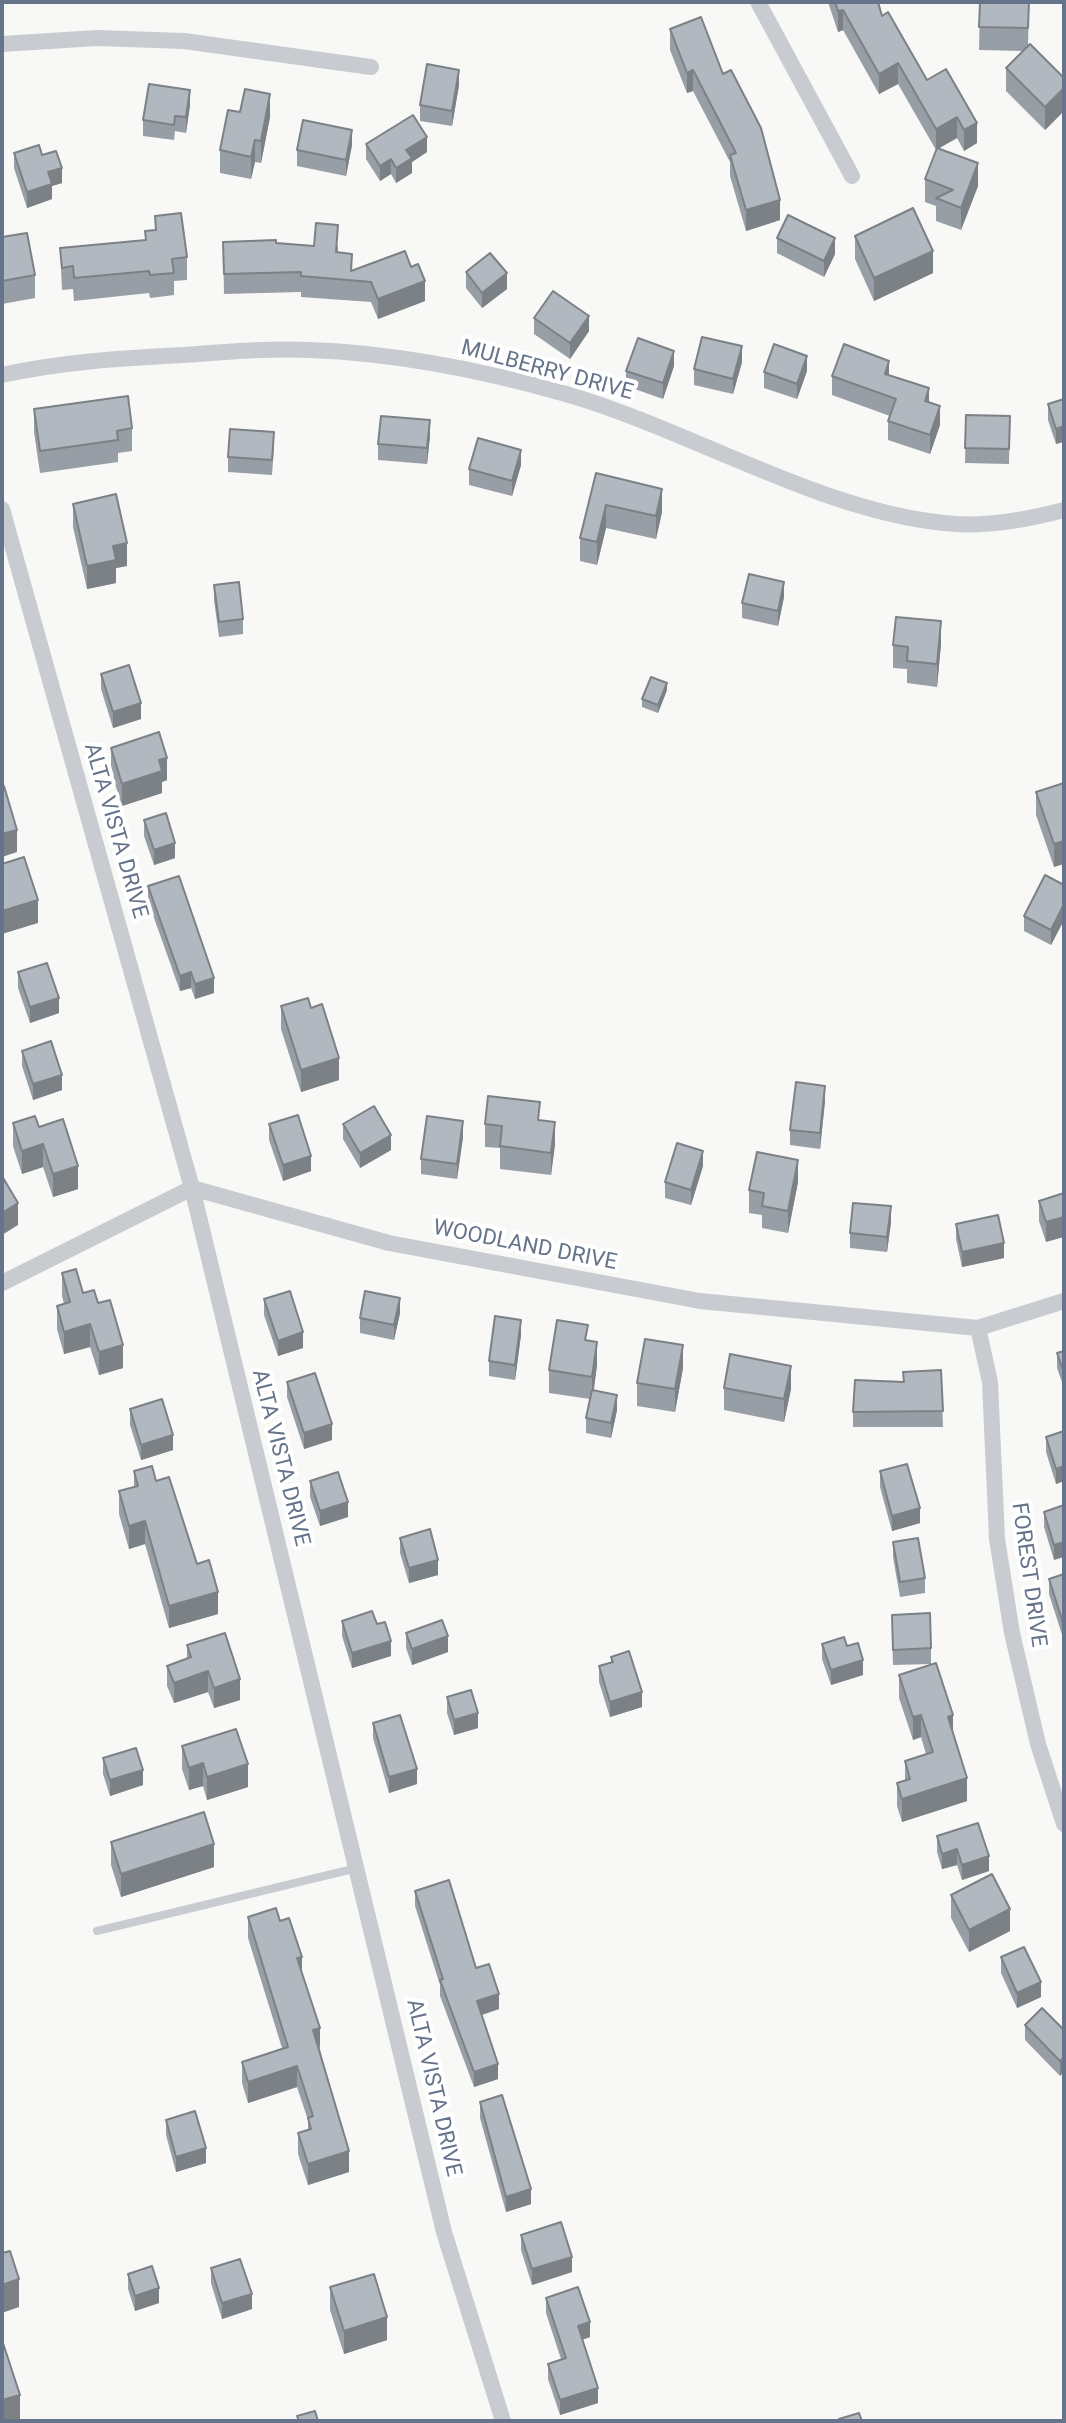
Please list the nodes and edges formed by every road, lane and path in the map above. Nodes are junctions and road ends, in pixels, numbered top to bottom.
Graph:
1 (758, 2) edge
2 (2, 44) edge
3 (371, 67) dead end
4 (852, 176) dead end
5 (2, 375) edge
6 (2, 509) edge
7 (1064, 510) edge
8 (192, 1188) junction
9 (2, 1283) edge
10 (1064, 1301) edge
11 (978, 1328) junction
12 (1064, 1824) edge
13 (357, 1868) junction
14 (97, 1931) dead end
15 (503, 2421) edge

1 - 4 street
2 - 3 street
5 - 7 street, MULBERRY DRIVE
6 - 8 street, ALTA VISTA DRIVE
8 - 9 street
8 - 11 street, WOODLAND DRIVE
8 - 13 street, ALTA VISTA DRIVE
10 - 11 street, WOODLAND DRIVE
11 - 12 street, FOREST DRIVE
13 - 14 lane
13 - 15 street, ALTA VISTA DRIVE

